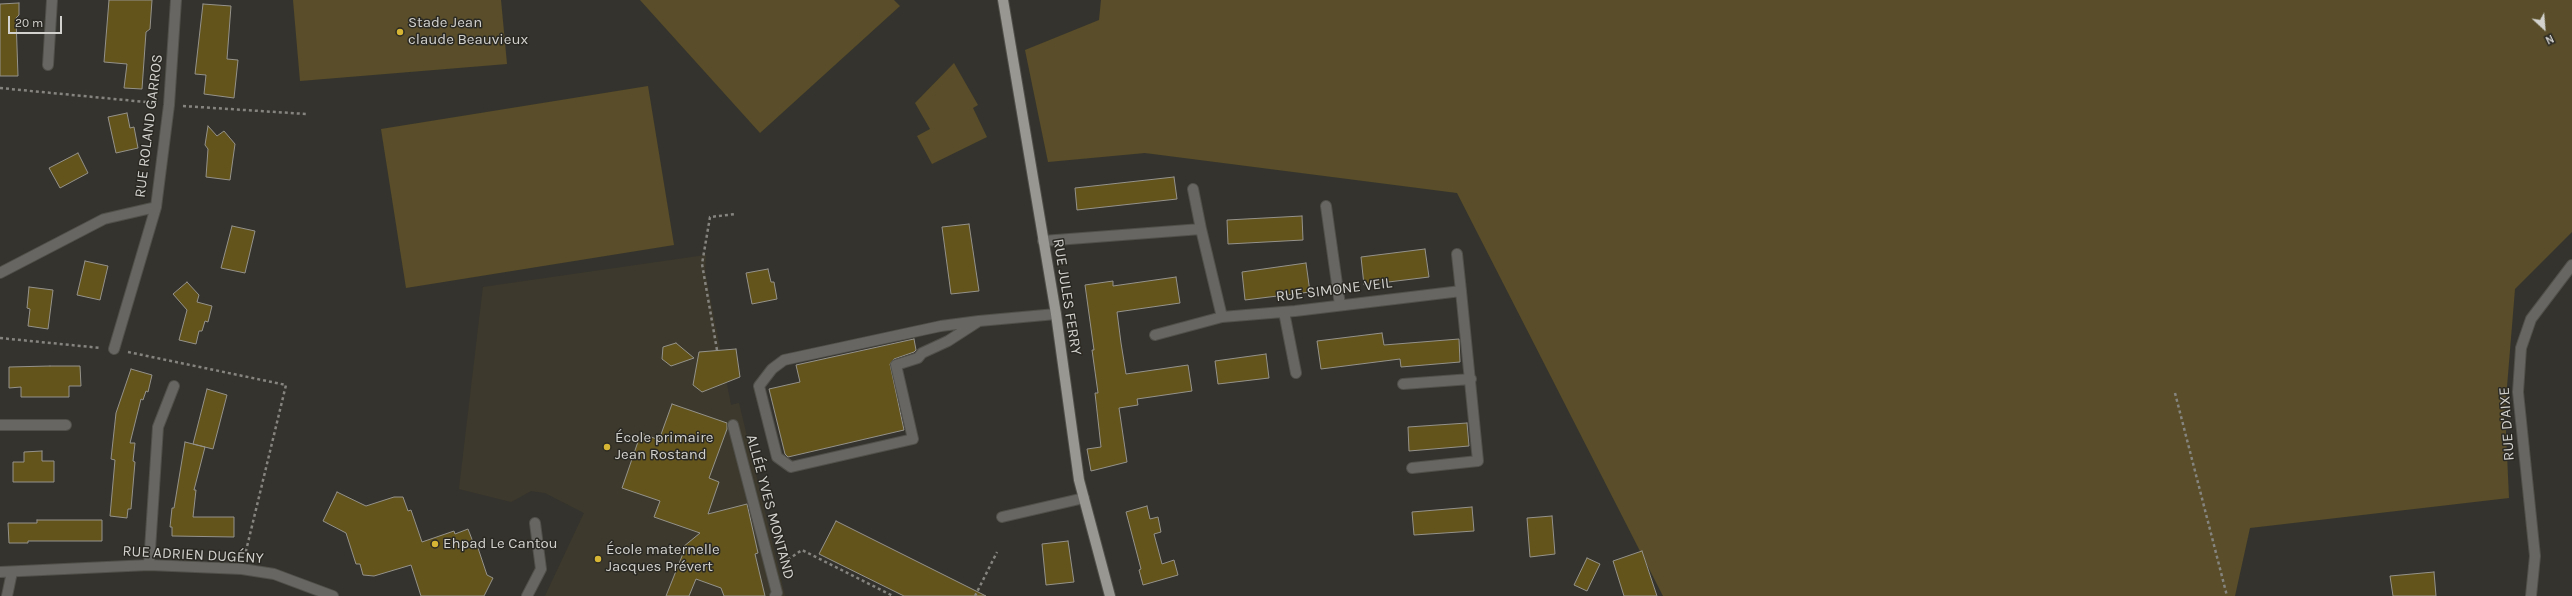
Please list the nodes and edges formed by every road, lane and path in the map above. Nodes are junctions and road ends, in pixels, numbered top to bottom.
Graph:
1 (52, 0) edge
2 (176, 0) edge
3 (1003, 0) edge
4 (48, 65) dead end
5 (0, 88) edge
6 (169, 105) junction
7 (306, 114) dead end
8 (1192, 189) dead end
9 (156, 206) junction
10 (1326, 206) dead end
11 (736, 214) dead end
12 (1201, 229) junction
13 (1042, 241) junction
14 (1457, 254) dead end
15 (2572, 265) edge
16 (0, 273) edge
17 (1461, 291) junction
18 (1340, 305) junction
19 (1284, 312) junction
20 (1056, 314) junction
21 (1222, 317) junction
22 (979, 321) junction
23 (1155, 335) dead end
24 (0, 338) edge
25 (114, 349) junction
26 (718, 350) dead end
27 (1296, 373) dead end
28 (1471, 379) junction
29 (1403, 384) dead end
30 (174, 386) dead end
31 (2175, 393) dead end
32 (0, 425) edge
33 (733, 425) dead end
34 (66, 426) dead end
35 (1412, 468) dead end
36 (1084, 498) junction
37 (1002, 517) dead end
38 (535, 523) dead end
39 (997, 552) dead end
40 (149, 565) junction
41 (242, 569) junction
42 (0, 572) edge
43 (12, 572) junction
44 (771, 572) junction
45 (7, 596) edge
46 (333, 596) edge
47 (527, 596) edge
48 (775, 596) edge
49 (893, 596) edge
50 (975, 596) edge
51 (1110, 596) edge
52 (2227, 596) edge
53 (2532, 596) edge

1 - 4 street
2 - 6 street, RUE ROLAND GARROS
3 - 13 main road, RUE JULES FERRY
5 - 6 path
6 - 7 path
6 - 9 street, RUE ROLAND GARROS
8 - 12 street
9 - 16 street, RUE ROLAND GARROS
9 - 25 street
10 - 18 street
11 - 26 path
12 - 13 street
12 - 21 street
13 - 20 main road, RUE JULES FERRY
14 - 17 street
15 - 53 street, RUE D'AIXE
17 - 18 street, RUE SIMONE VEIL
17 - 28 street
18 - 19 street, RUE SIMONE VEIL
19 - 21 street, RUE SIMONE VEIL
19 - 27 street
20 - 22 street
20 - 36 main road, RUE JULES FERRY
21 - 23 street, RUE SIMONE VEIL
22 - 22 street
24 - 25 path
25 - 41 path
28 - 29 street
28 - 35 street
30 - 40 street
31 - 52 path
32 - 34 street
33 - 44 street, ALLÉE YVES MONTAND
36 - 37 street
36 - 51 main road, RUE JULES FERRY
38 - 47 street
39 - 50 path
40 - 41 street, RUE ADRIEN DUGÉNY
40 - 43 street, RUE ADRIEN DUGÉNY
41 - 46 street, RUE ADRIEN DUGÉNY
42 - 43 street, RUE ADRIEN DUGÉNY
43 - 45 street
44 - 48 street, ALLÉE YVES MONTAND
44 - 49 path

